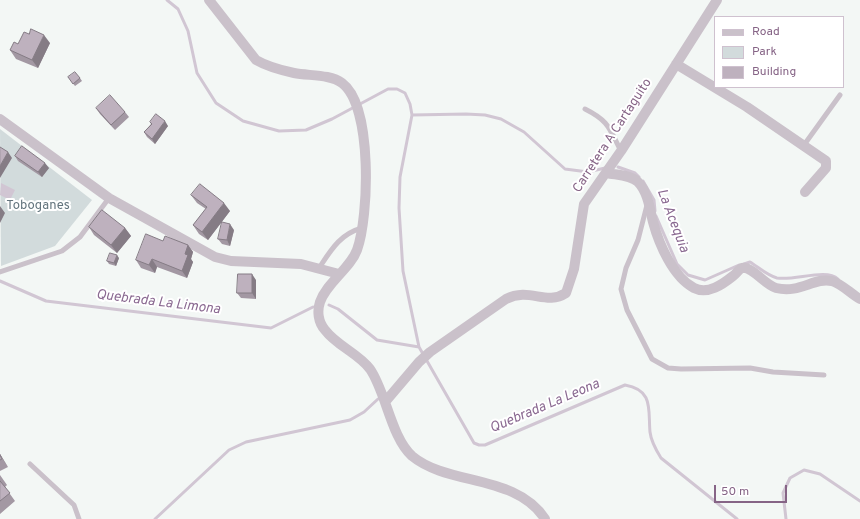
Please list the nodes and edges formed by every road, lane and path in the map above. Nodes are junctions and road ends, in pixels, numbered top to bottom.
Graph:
1 (209, 0) edge
2 (717, 0) edge
3 (676, 64) junction
4 (714, 88) edge
5 (715, 88) edge
6 (840, 95) dead end
7 (585, 109) dead end
8 (0, 119) edge
9 (804, 145) junction
10 (621, 152) junction
11 (607, 173) junction
12 (805, 192) dead end
13 (108, 198) junction
14 (648, 202) junction
15 (363, 227) junction
16 (319, 268) junction
17 (0, 272) edge
18 (339, 274) junction
19 (860, 299) edge
20 (824, 375) dead end
21 (385, 402) junction
22 (30, 464) dead end
23 (79, 519) edge
24 (545, 519) edge

1 - 15 street
2 - 3 street, Carretera A Cartaguito
3 - 4 street
3 - 10 street, Carretera A Cartaguito
5 - 9 street
6 - 9 lane
7 - 10 lane
8 - 13 street
9 - 12 street
10 - 11 street, Carretera A Cartaguito
11 - 14 street
11 - 21 street, Carretera A Cartaguito
13 - 16 street
13 - 17 lane
14 - 19 street
14 - 20 lane
15 - 16 lane
15 - 18 street
16 - 18 street
18 - 21 street
21 - 24 street
22 - 23 lane

